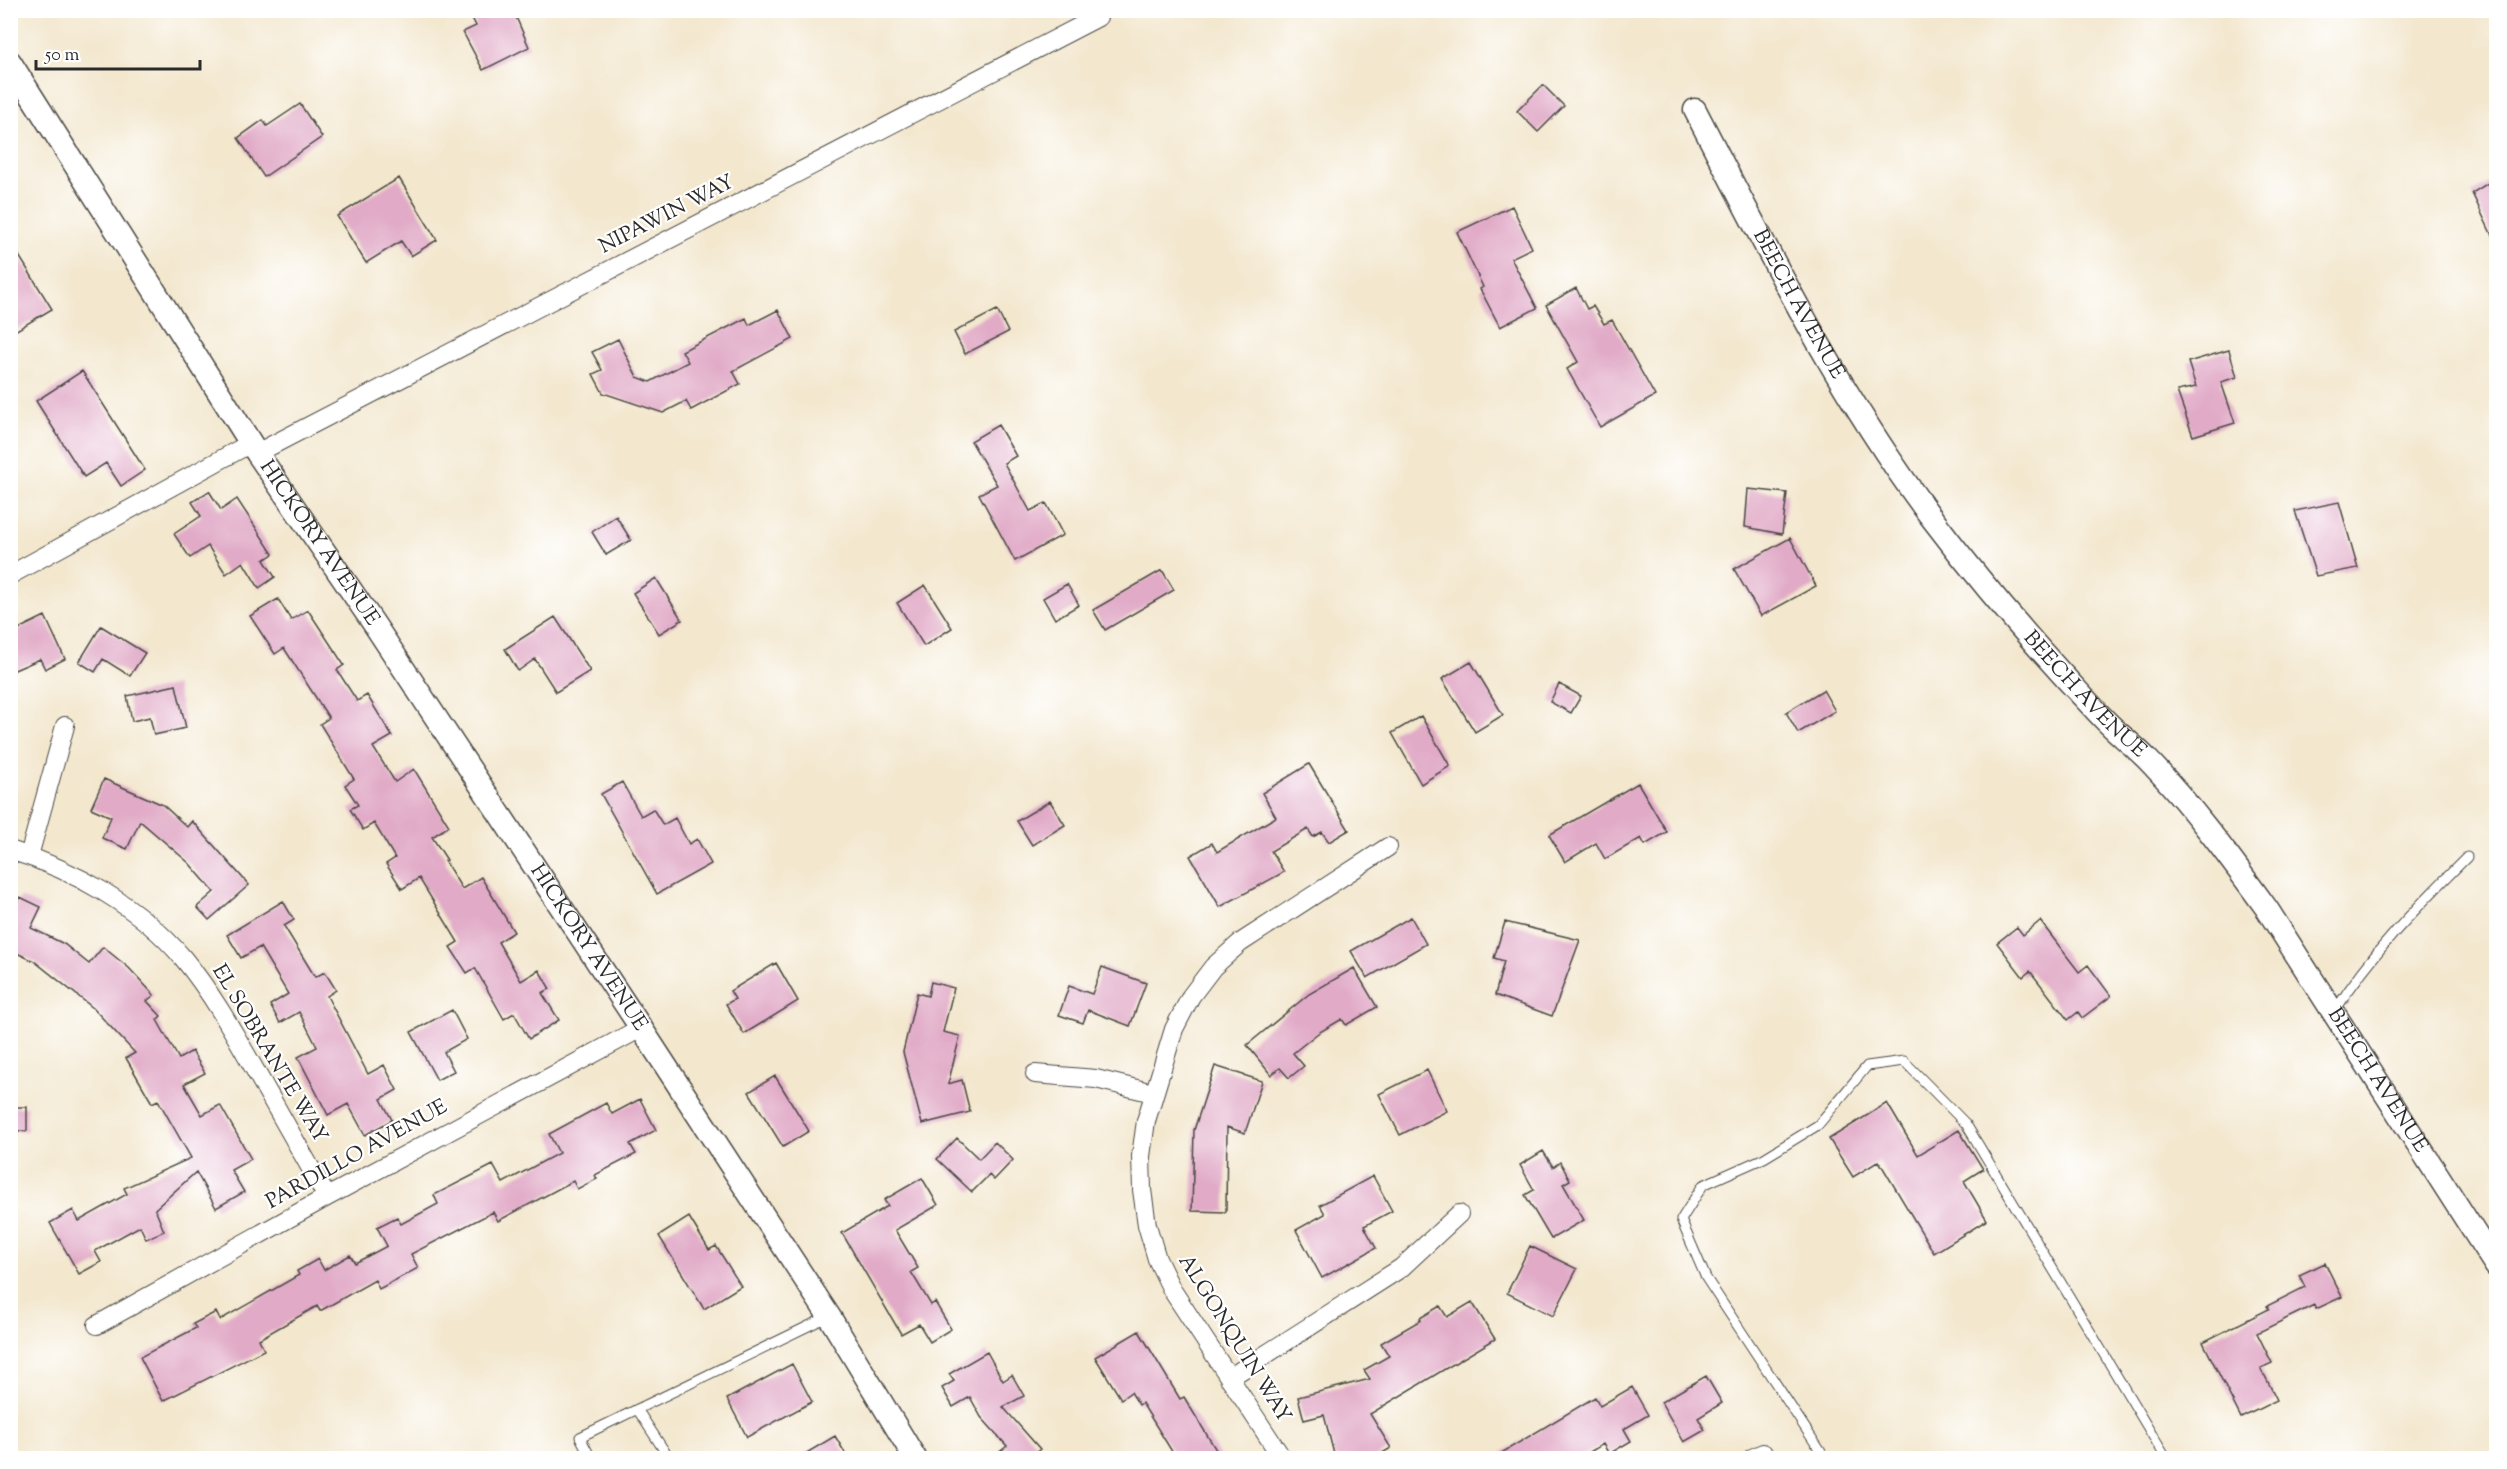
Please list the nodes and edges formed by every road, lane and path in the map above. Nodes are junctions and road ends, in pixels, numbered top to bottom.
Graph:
1 (1096, 14) edge
2 (10, 62) edge
3 (1695, 110) dead end
4 (254, 448) junction
5 (10, 575) edge
6 (65, 726) dead end
7 (1388, 847) dead end
8 (10, 850) edge
9 (29, 856) junction
10 (2467, 858) dead end
11 (2334, 1013) junction
12 (641, 1028) junction
13 (1035, 1074) dead end
14 (1153, 1093) junction
15 (327, 1197) junction
16 (1459, 1214) dead end
17 (2494, 1255) edge
18 (829, 1316) junction
19 (97, 1325) dead end
20 (1229, 1378) junction
21 (637, 1409) junction
22 (591, 1458) edge
23 (669, 1458) edge
24 (915, 1458) edge
25 (1282, 1458) edge
26 (1825, 1458) edge
27 (2166, 1458) edge

1 - 4 street, NIPAWIN WAY
2 - 4 street, HICKORY AVENUE
3 - 11 street, BEECH AVENUE
4 - 5 street, HICKORY AVENUE
4 - 12 street, HICKORY AVENUE
6 - 9 street
7 - 14 street, ALGONQUIN WAY
8 - 9 street, EL SOBRANTE WAY
9 - 15 street, EL SOBRANTE WAY
10 - 11 lane
11 - 17 street, BEECH AVENUE
12 - 15 street, PARDILLO AVENUE
12 - 18 street, HICKORY AVENUE
13 - 14 street
14 - 20 street, ALGONQUIN WAY
15 - 19 street, PARDILLO AVENUE
16 - 20 street
18 - 21 lane
18 - 24 street, HICKORY AVENUE
20 - 25 street, ALGONQUIN WAY
21 - 22 lane
21 - 23 lane
26 - 27 lane

